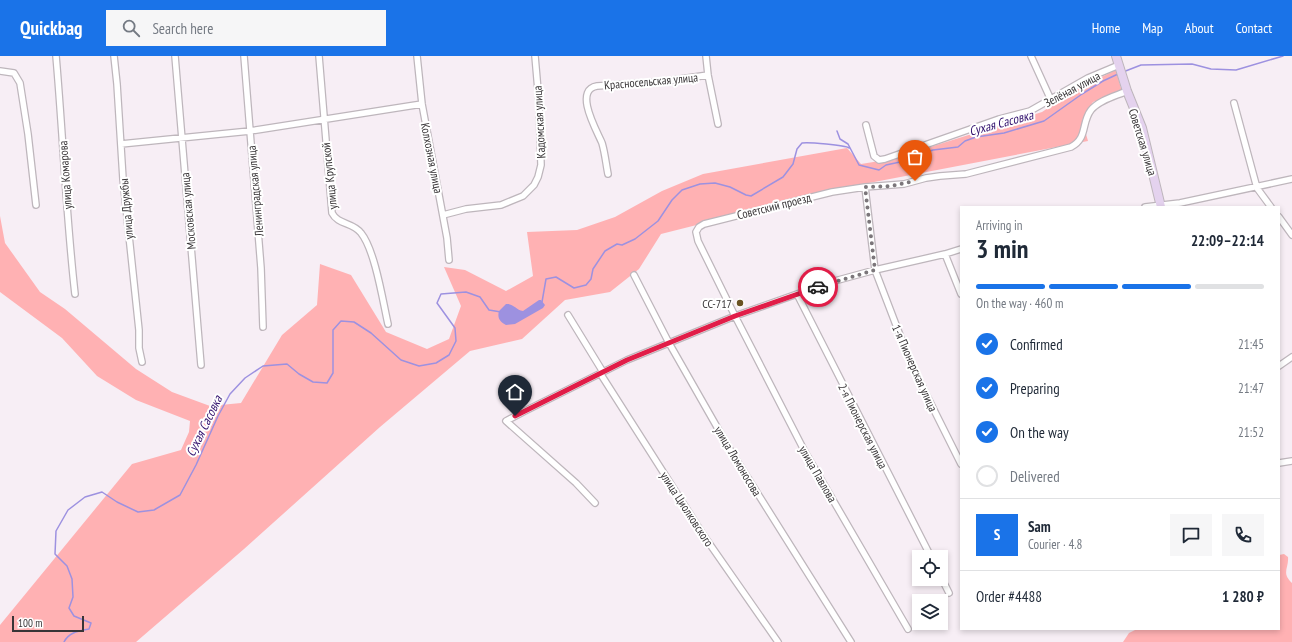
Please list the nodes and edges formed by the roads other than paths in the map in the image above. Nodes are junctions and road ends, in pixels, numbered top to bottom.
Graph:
1 (56, 56) edge
2 (114, 56) edge
3 (175, 56) edge
4 (244, 56) edge
5 (319, 56) edge
6 (417, 56) edge
7 (535, 56) edge
8 (706, 56) edge
9 (1031, 56) edge
10 (1116, 56) edge
11 (1119, 66) junction
12 (0, 71) edge
13 (708, 75) junction
14 (1127, 91) junction
15 (1051, 100) junction
16 (422, 104) junction
17 (1234, 104) dead end
18 (323, 119) junction
19 (718, 124) dead end
20 (866, 125) dead end
21 (250, 131) junction
22 (182, 138) junction
23 (121, 144) junction
24 (608, 174) dead end
25 (1292, 179) edge
26 (865, 187) junction
27 (1257, 188) junction
28 (36, 204) dead end
29 (1161, 206) edge
30 (1270, 206) edge
31 (443, 215) junction
32 (1280, 218) edge
33 (1292, 234) edge
34 (960, 249) edge
35 (945, 254) junction
36 (449, 260) dead end
37 (875, 270) junction
38 (634, 275) dead end
39 (960, 292) edge
40 (75, 294) dead end
41 (797, 294) junction
42 (568, 315) dead end
43 (735, 316) junction
44 (388, 324) dead end
45 (263, 327) dead end
46 (669, 343) junction
47 (1292, 357) edge
48 (142, 362) dead end
49 (201, 365) dead end
50 (1280, 365) edge
51 (602, 373) junction
52 (1292, 460) edge
53 (960, 462) edge
54 (1280, 463) edge
55 (595, 503) dead end
56 (926, 550) edge
57 (945, 586) edge
58 (949, 593) dead end
59 (908, 629) dead end
60 (778, 642) edge
61 (851, 642) edge

1 - 40 street, улица Комарова
2 - 23 street, улица Дружбы
3 - 22 street, Московская улица
4 - 21 street, Ленинградская улица
5 - 18 street, улица Крупской
6 - 16 street, Колхозная улица
7 - 31 street, Кадомская улица
8 - 13 street
9 - 15 street
10 - 11 street
11 - 14 street, Советская улица
11 - 15 street, Зелёная улица
12 - 28 street
13 - 19 street
13 - 24 street, Красносельская улица
14 - 26 street
14 - 29 street, Советская улица
15 - 20 street, Зелёная улица
16 - 18 street
16 - 31 street, Колхозная улица
17 - 27 street
18 - 21 street
18 - 44 street, улица Крупской
21 - 22 street
21 - 45 street, Ленинградская улица
22 - 23 street
22 - 49 street, Московская улица
23 - 48 street, улица Дружбы
25 - 27 street
26 - 37 street
26 - 43 street, Советский проезд
27 - 29 street
27 - 30 street
31 - 36 street, Колхозная улица
32 - 33 street
34 - 35 street
35 - 37 street
35 - 39 street
37 - 41 street
37 - 53 street, 1-я Пионерская улица
38 - 46 street, улица Ломоносова
41 - 43 street
41 - 56 street, 2-я Пионерская улица
42 - 51 street, улица Циолковского
43 - 46 street
43 - 59 street, улица Павлова
46 - 51 street
46 - 61 street, улица Ломоносова
47 - 50 street
51 - 55 street
51 - 60 street, улица Циолковского
52 - 54 street
57 - 58 street

